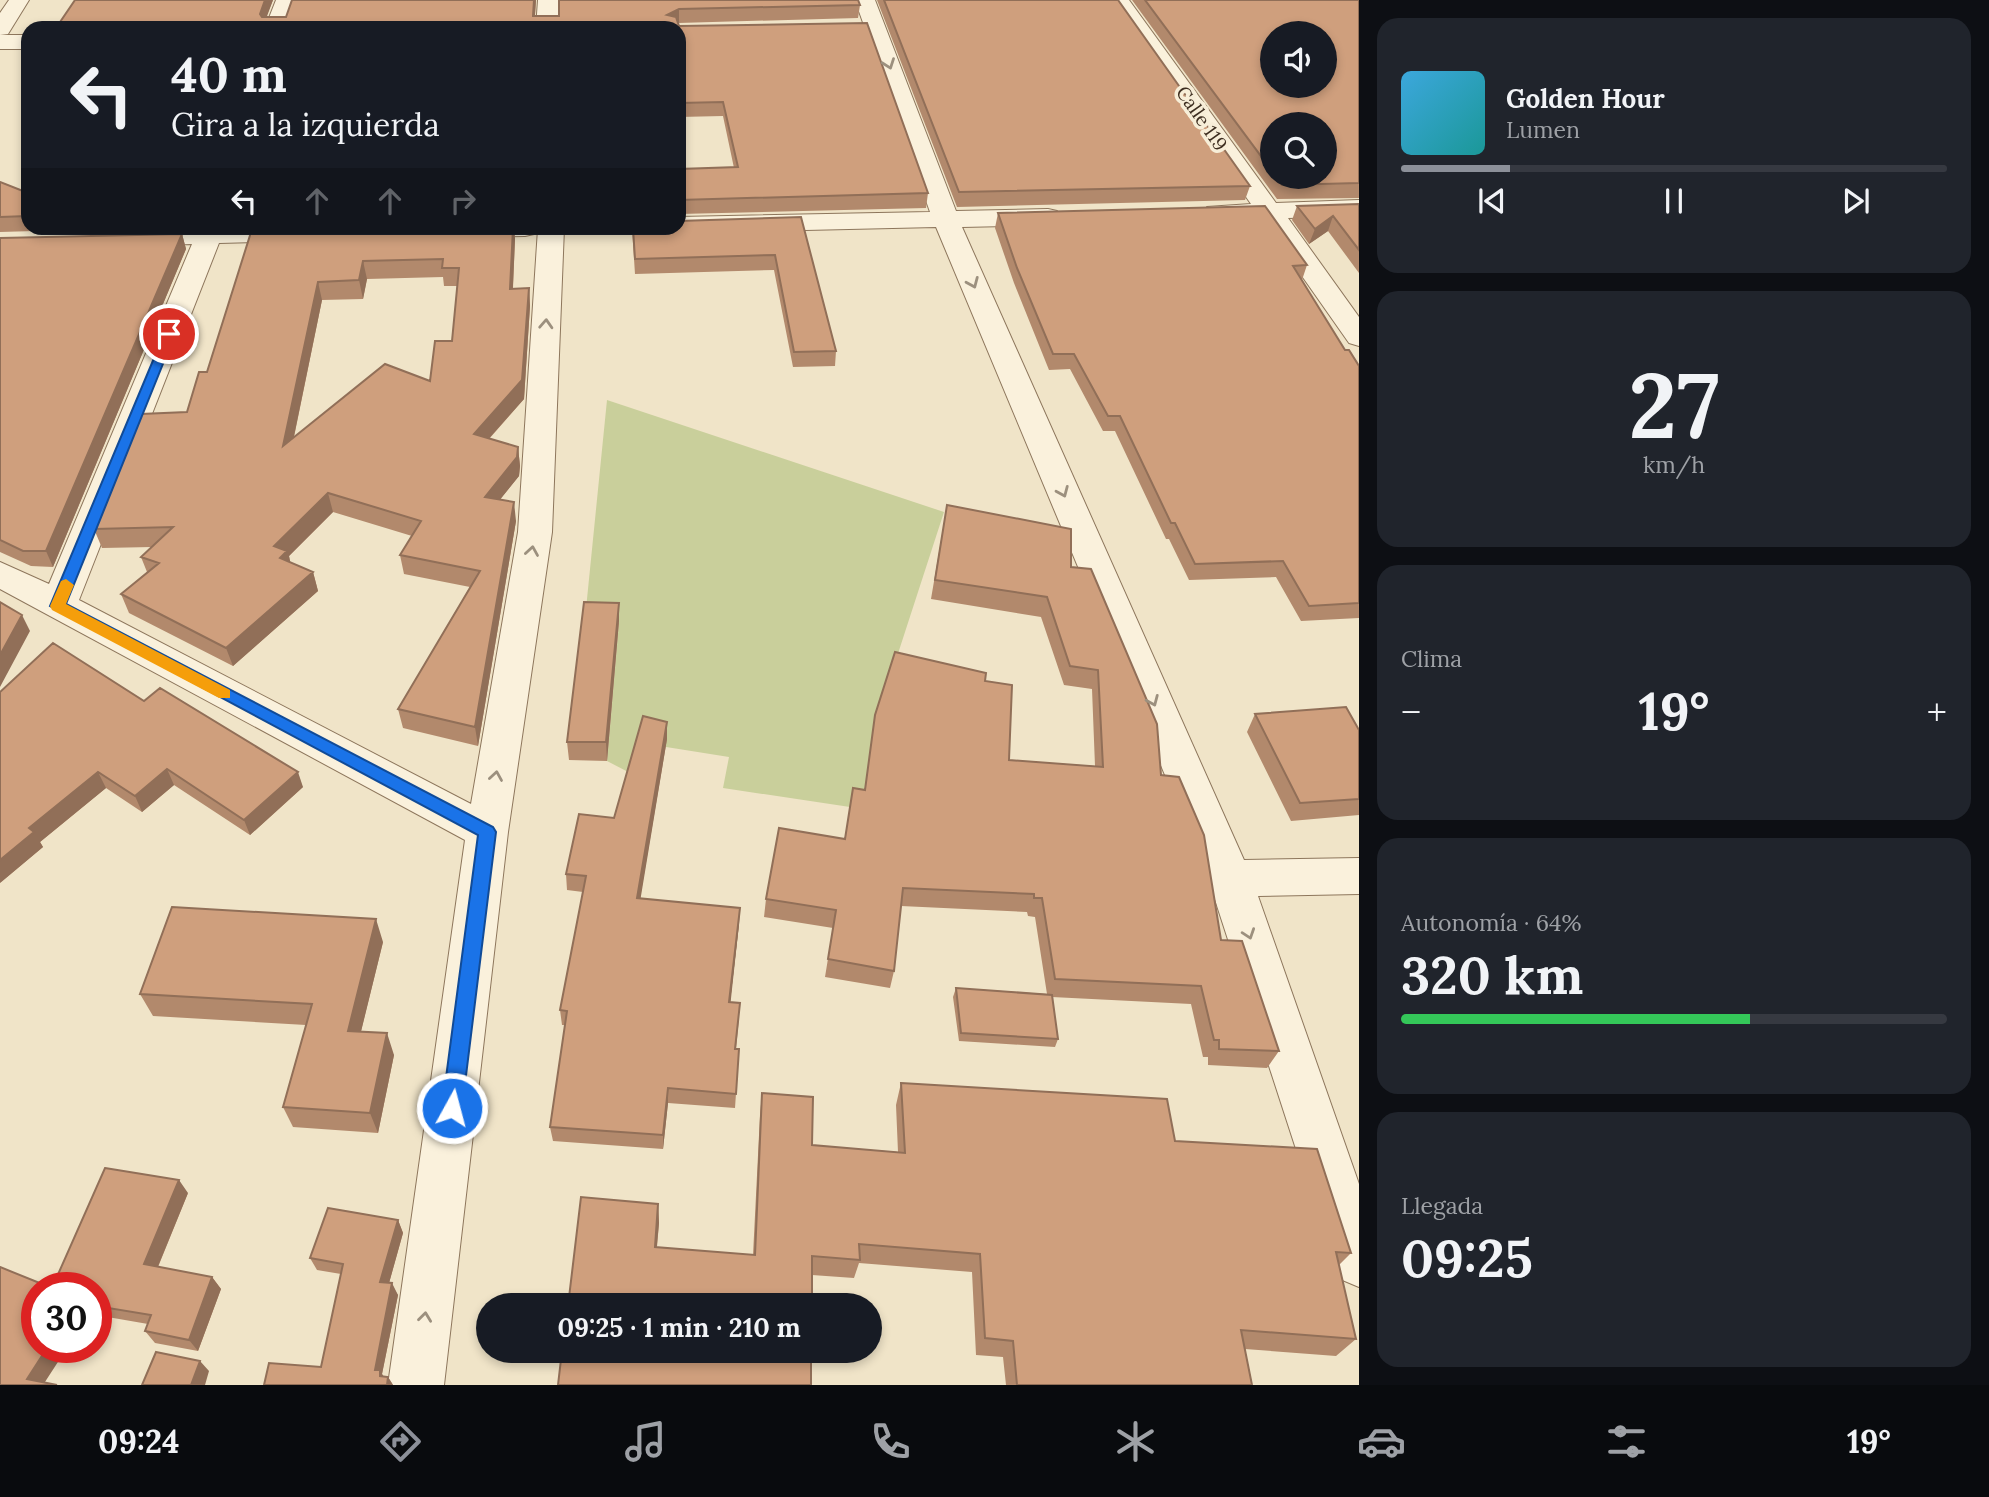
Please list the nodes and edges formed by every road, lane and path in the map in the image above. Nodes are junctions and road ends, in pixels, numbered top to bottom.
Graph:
1 (19, 0) edge
2 (286, 0) edge
3 (548, 0) edge
4 (864, 0) edge
5 (1118, 0) edge
6 (278, 21) edge
7 (547, 21) edge
8 (875, 27) junction
9 (849, 28) edge
10 (0, 29) edge
11 (0, 42) edge
12 (21, 42) edge
13 (1359, 208) edge
14 (1268, 211) junction
15 (1184, 214) edge
16 (1072, 217) edge
17 (946, 220) junction
18 (686, 225) edge
19 (162, 235) edge
20 (209, 235) edge
21 (551, 235) edge
22 (112, 239) edge
23 (1359, 337) edge
24 (0, 574) edge
25 (58, 606) junction
26 (487, 832) junction
27 (1359, 876) edge
28 (1230, 878) junction
29 (1359, 1259) edge
30 (416, 1385) edge

1 - 10 street
2 - 6 street
3 - 7 street
4 - 8 street
5 - 14 street, Calle 119
8 - 9 street
8 -> 17 street
11 - 12 street
13 - 14 street
14 - 15 street
14 - 23 street, Calle 119
16 - 17 street
17 - 18 street
17 -> 28 street
19 - 22 street
20 - 25 street
26 -> 21 street
24 - 25 street
25 - 26 street
30 -> 26 street
27 - 28 street
28 -> 29 street

